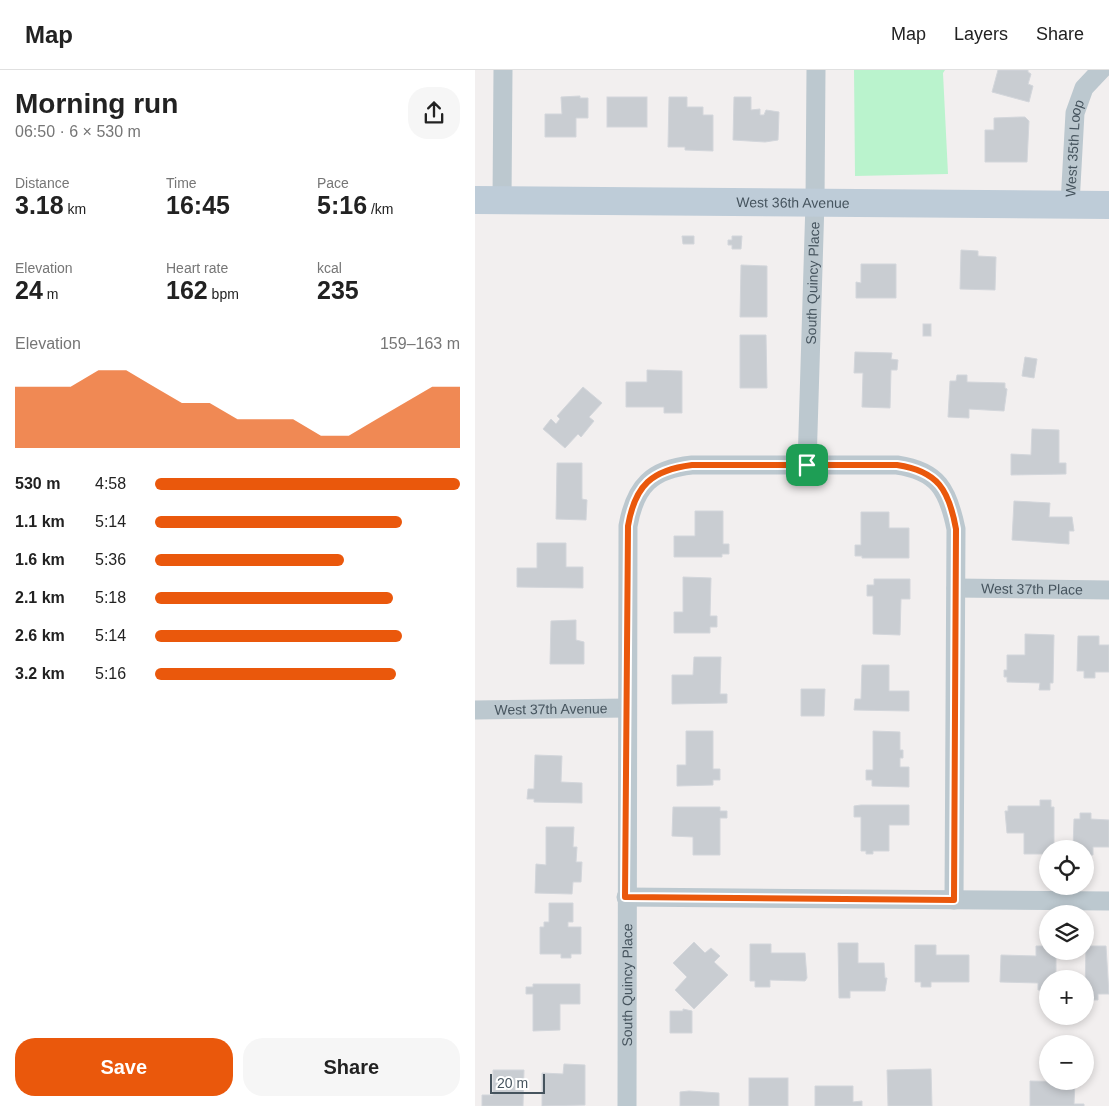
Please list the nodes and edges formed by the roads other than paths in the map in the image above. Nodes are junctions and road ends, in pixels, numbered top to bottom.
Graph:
1 (503, 70) edge
2 (816, 70) edge
3 (1101, 70) edge
4 (475, 200) edge
5 (502, 200) junction
6 (815, 202) junction
7 (1071, 204) junction
8 (1109, 205) edge
9 (807, 465) junction
10 (956, 588) junction
11 (1109, 590) edge
12 (627, 708) junction
13 (475, 710) edge
14 (625, 897) junction
15 (954, 900) junction
16 (1109, 901) edge
17 (627, 1106) edge

1 - 5 street
2 - 6 street, South Quincy Place
3 - 7 street, West 35th Loop
4 - 5 street, West 36th Avenue
5 - 6 street, West 36th Avenue
6 - 7 street, West 36th Avenue
6 - 9 street, South Quincy Place
7 - 8 street, West 36th Avenue
9 - 10 street
9 - 12 street, South Quincy Place
10 - 11 street, West 37th Place
10 - 15 street
12 - 13 street, West 37th Avenue
12 - 14 street, South Quincy Place
14 - 15 street
14 - 17 street, South Quincy Place
15 - 16 street

